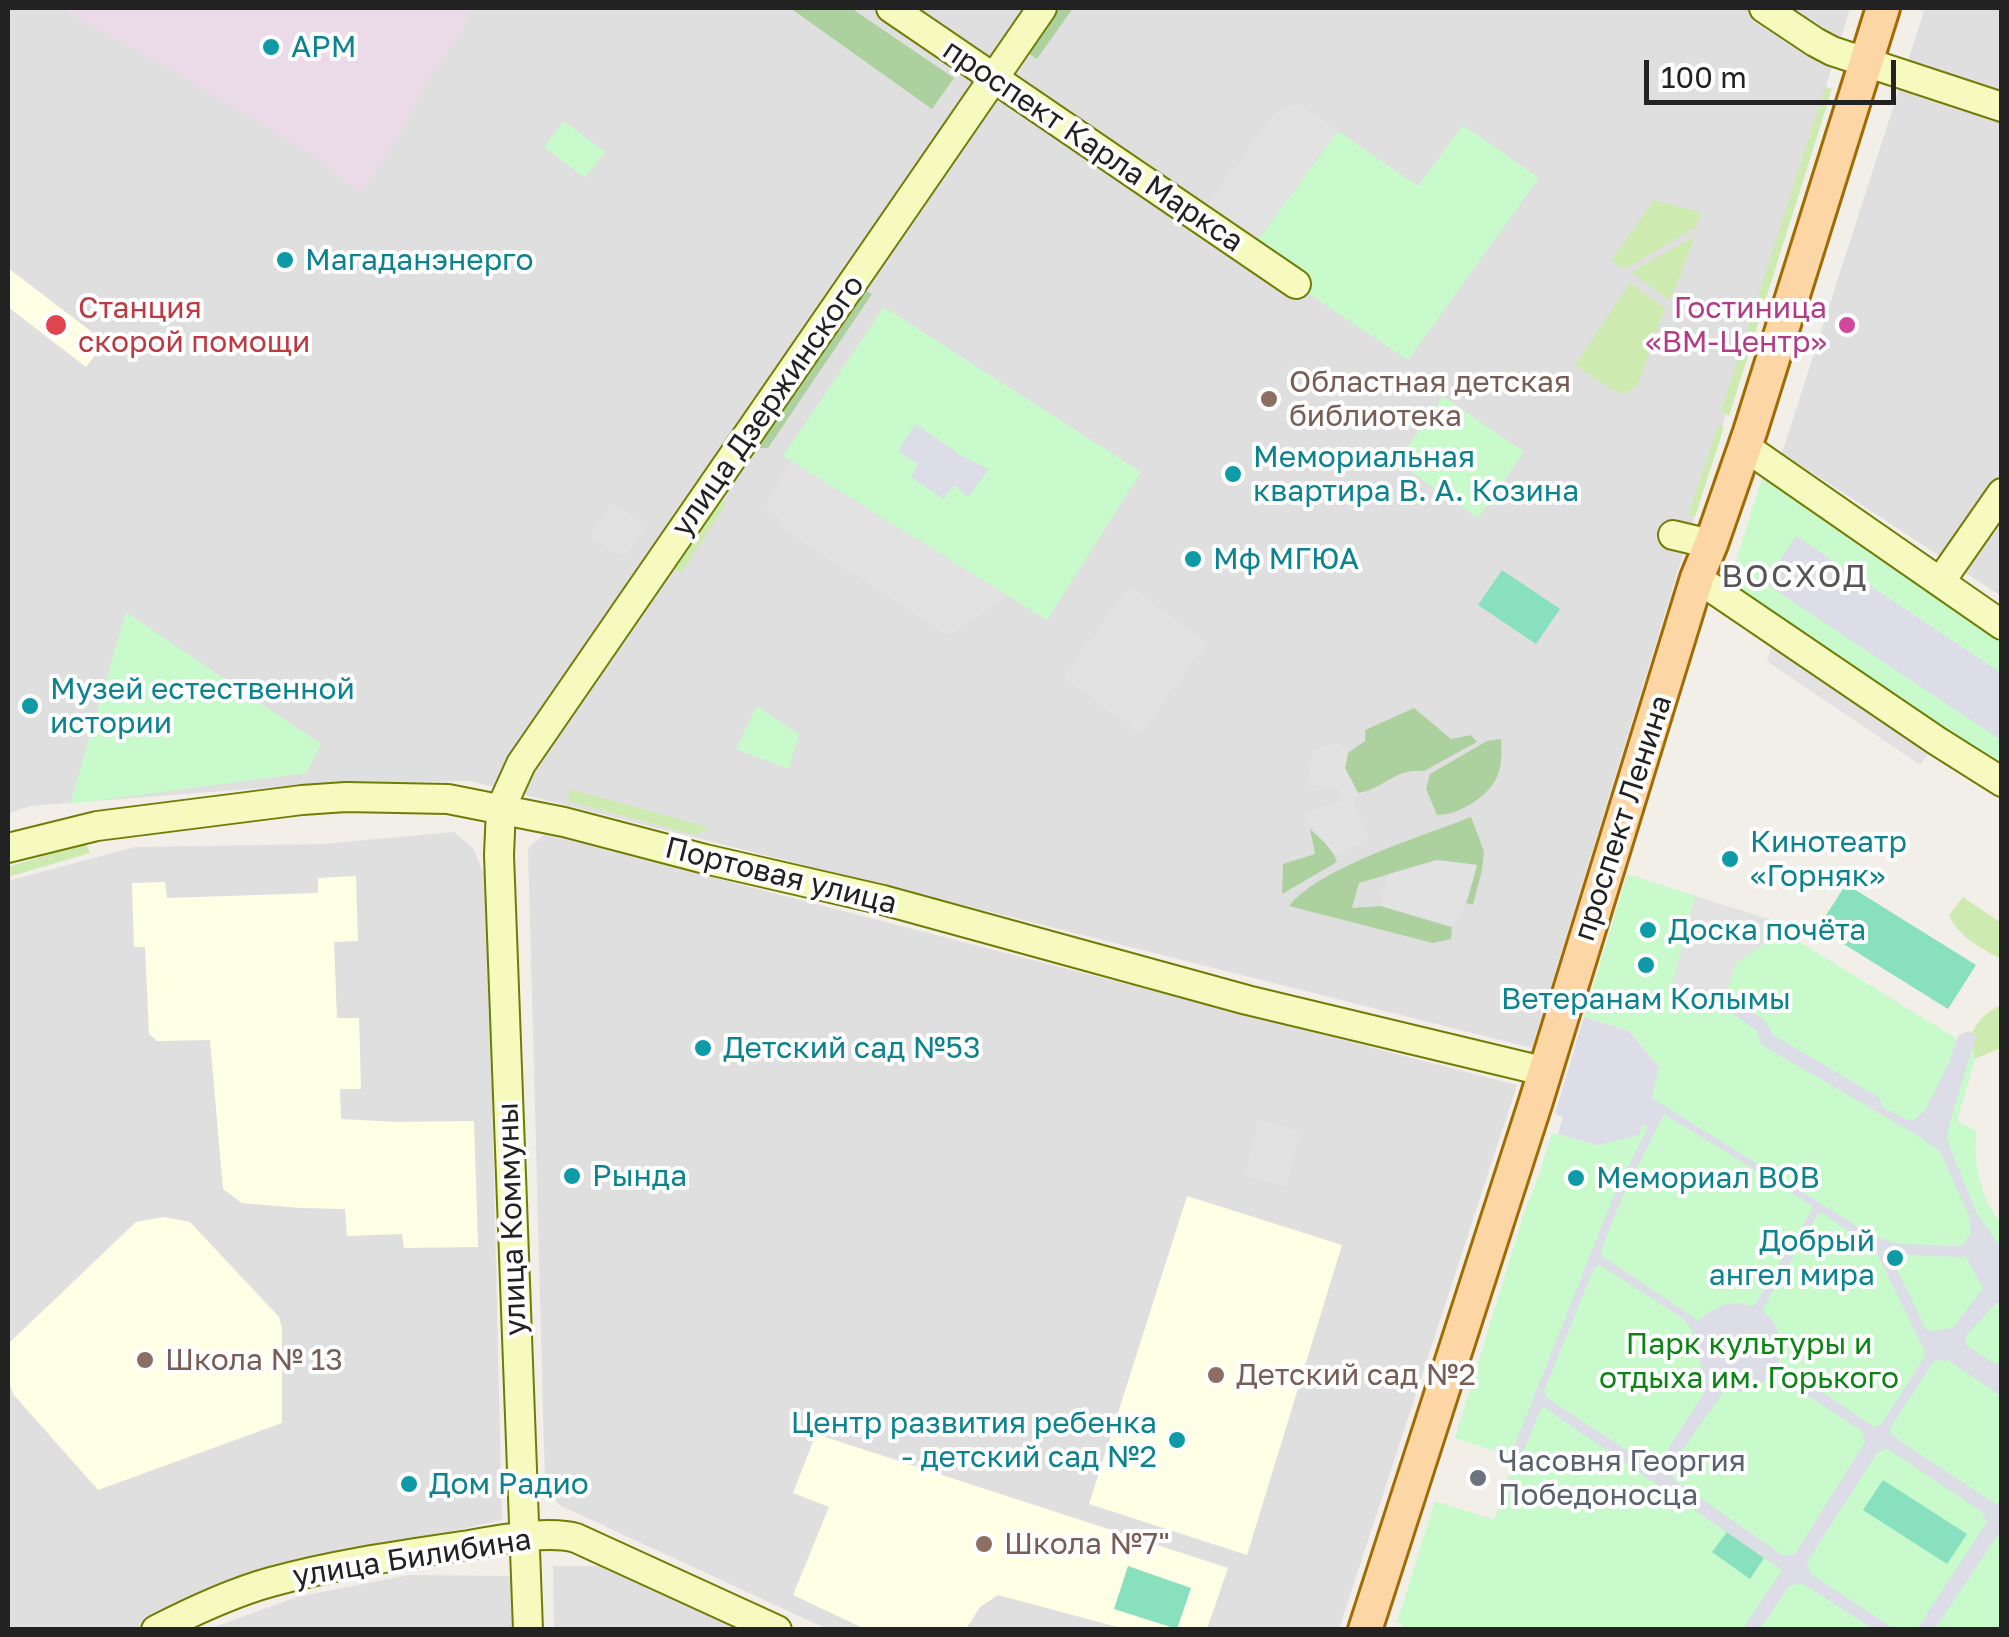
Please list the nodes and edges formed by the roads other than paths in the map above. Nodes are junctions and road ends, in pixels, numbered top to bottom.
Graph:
1 (891, 8) edge
2 (1042, 8) edge
3 (1764, 8) edge
4 (1883, 8) edge
5 (1867, 63) junction
6 (994, 78) junction
7 (2002, 107) edge
8 (1296, 284) dead end
9 (1744, 446) junction
10 (2002, 493) edge
11 (1673, 535) dead end
12 (1711, 544) junction
13 (1697, 578) junction
14 (1940, 582) junction
15 (2002, 624) edge
16 (2002, 782) edge
17 (501, 808) junction
18 (8, 848) edge
19 (1544, 1072) junction
20 (524, 1538) junction
21 (156, 1630) edge
22 (528, 1630) edge
23 (776, 1630) edge
24 (1366, 1630) edge

1 - 6 street, проспект Карла Маркса
2 - 6 street, улица Дзержинского
3 - 5 street
4 - 5 main road, проспект Ленина
5 - 7 street
5 - 9 main road, проспект Ленина
6 - 8 street, проспект Карла Маркса
6 - 17 street, улица Дзержинского
9 - 12 main road, проспект Ленина
9 - 14 street
10 - 14 street
11 - 12 street
12 - 13 main road, проспект Ленина
13 - 16 street
13 - 19 main road, проспект Ленина
14 - 15 street
17 - 18 street, Портовая улица
17 - 19 street, Портовая улица
17 - 20 street, улица Коммуны
19 - 24 main road, проспект Ленина
20 - 21 street, улица Билибина
20 - 22 street, улица Коммуны
20 - 23 street, улица Билибина

